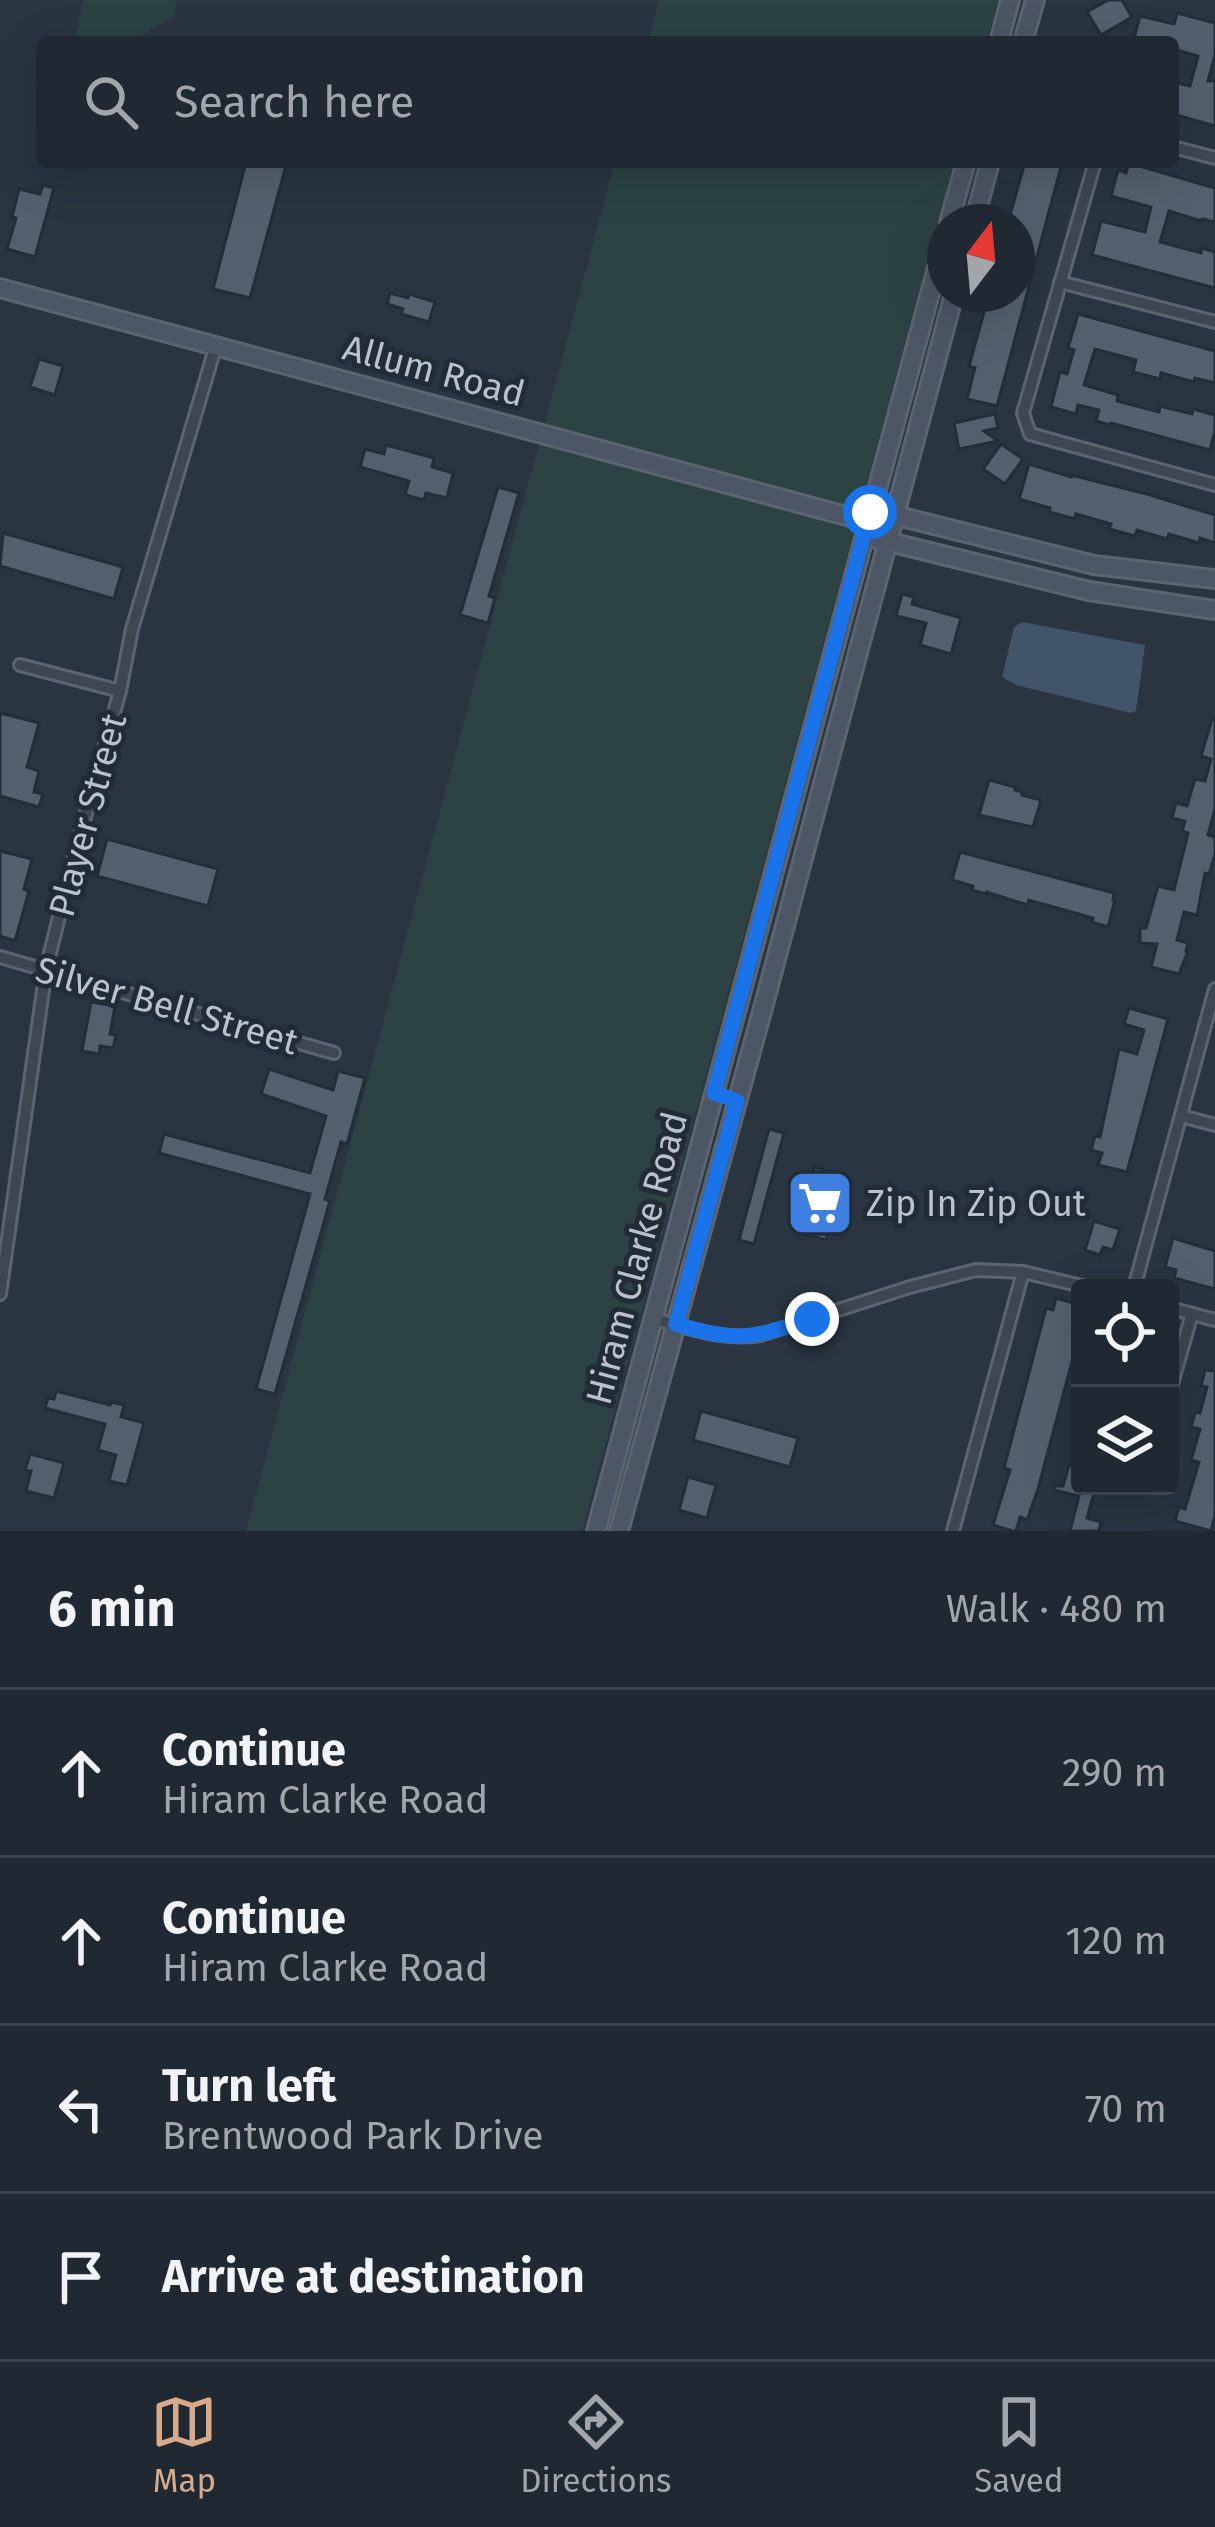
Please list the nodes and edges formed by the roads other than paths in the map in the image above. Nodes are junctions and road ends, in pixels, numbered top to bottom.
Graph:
1 (1010, 0) edge
2 (1035, 0) edge
3 (1000, 36) edge
4 (1025, 36) edge
5 (1179, 149) edge
6 (1215, 158) edge
7 (964, 168) edge
8 (988, 168) edge
9 (1093, 168) edge
10 (955, 204) edge
11 (979, 204) edge
12 (1060, 282) junction
13 (0, 288) edge
14 (927, 306) edge
15 (949, 312) edge
16 (1215, 322) edge
17 (216, 345) junction
18 (1215, 485) edge
19 (870, 512) junction
20 (893, 515) junction
21 (850, 517) junction
22 (864, 536) junction
23 (886, 542) junction
24 (1215, 578) edge
25 (1215, 610) edge
26 (20, 665) dead end
27 (120, 691) junction
28 (806, 752) junction
29 (829, 758) junction
30 (760, 921) junction
31 (784, 927) junction
32 (0, 957) edge
33 (46, 969) junction
34 (1215, 989) edge
35 (334, 1053) dead end
36 (714, 1093) junction
37 (737, 1101) junction
38 (1181, 1115) junction
39 (1215, 1125) edge
40 (1023, 1272) junction
41 (1136, 1279) edge
42 (1071, 1283) edge
43 (0, 1294) edge
44 (1179, 1310) edge
45 (1192, 1314) junction
46 (653, 1319) junction
47 (1215, 1320) edge
48 (676, 1324) junction
49 (1171, 1387) edge
50 (596, 1531) edge
51 (619, 1531) edge
52 (953, 1531) edge

1 - 3 main road
2 - 4 main road
5 - 6 street
7 - 10 main road
8 - 11 main road
9 - 12 street
12 - 16 street
12 - 18 street
13 - 17 main road, Allum Road
14 - 19 main road, Hiram Clarke Road
15 - 20 main road, Hiram Clarke Road
17 - 21 main road, Allum Road
17 - 27 street, Player Street
19 - 20 main road
19 - 21 main road, Allum Road
19 - 22 main road, Hiram Clarke Road
20 - 23 main road, Hiram Clarke Road
20 - 24 main road
21 - 22 main road
22 - 23 main road
22 - 28 main road, Hiram Clarke Road
23 - 25 main road
23 - 29 main road, Hiram Clarke Road
26 - 27 street
27 - 33 street, Player Street
28 - 29 main road
28 - 30 main road, Hiram Clarke Road
29 - 31 main road, Hiram Clarke Road
30 - 31 main road
30 - 36 main road, Hiram Clarke Road
31 - 37 main road, Hiram Clarke Road
32 - 33 street, Silver Bell Street
33 - 35 street, Silver Bell Street
33 - 43 street, Player Street
34 - 38 street
36 - 37 main road
36 - 46 main road, Hiram Clarke Road
37 - 48 main road, Hiram Clarke Road
38 - 39 street
38 - 41 street
40 - 42 street
40 - 48 street
40 - 52 street
44 - 45 street
45 - 47 street
45 - 49 street
46 - 48 street
46 - 50 main road, Hiram Clarke Road
48 - 51 main road, Hiram Clarke Road

